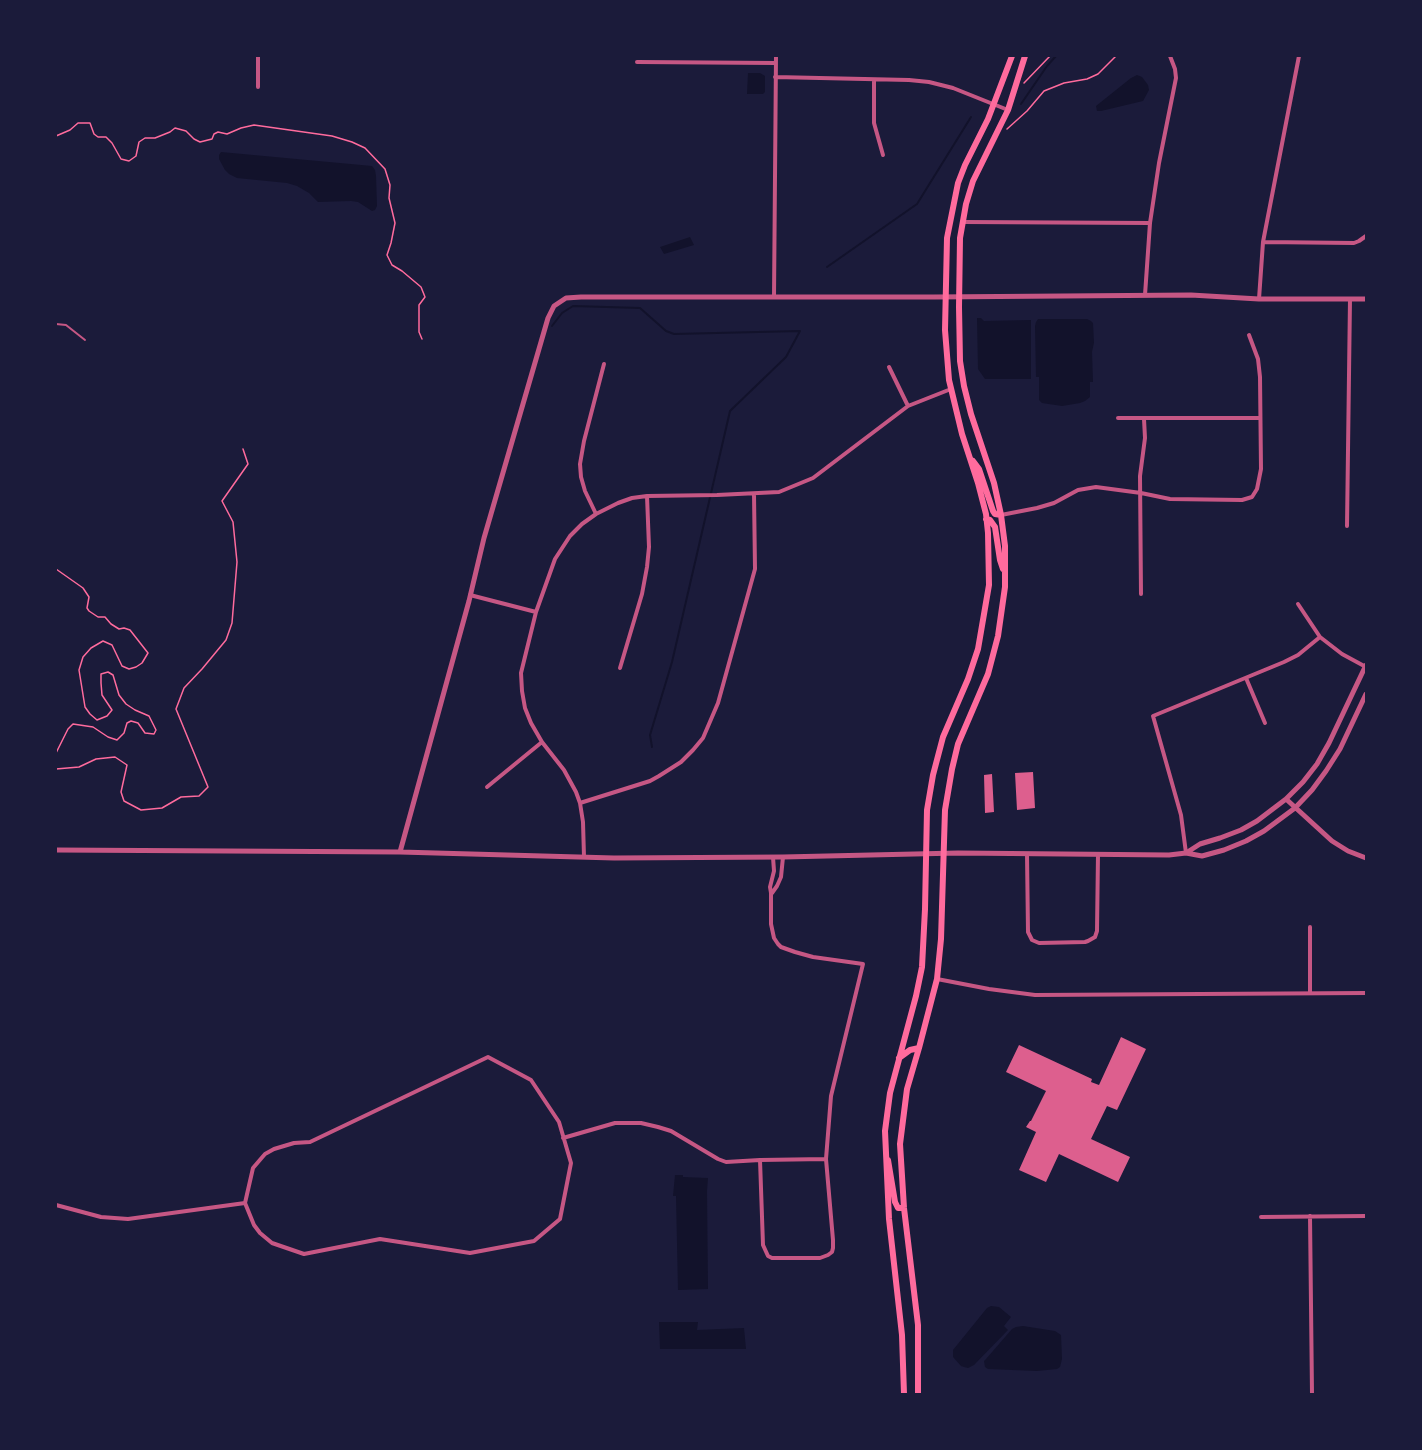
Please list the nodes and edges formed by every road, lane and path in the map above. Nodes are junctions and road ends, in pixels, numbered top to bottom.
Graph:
1 (258, 56) edge
2 (776, 56) edge
3 (1012, 56) edge
4 (1025, 56) edge
5 (1050, 56) edge
6 (1116, 56) edge
7 (1170, 56) edge
8 (1299, 56) edge
9 (637, 62) dead end
10 (776, 63) junction
11 (775, 77) junction
12 (874, 80) junction
13 (1023, 84) dead end
14 (258, 87) dead end
15 (994, 104) junction
16 (1008, 110) junction
17 (1002, 134) dead end
18 (56, 136) edge
19 (883, 155) dead end
20 (963, 222) junction
21 (1150, 223) junction
22 (1366, 236) edge
23 (1263, 242) junction
24 (1145, 295) junction
25 (774, 297) junction
26 (945, 297) junction
27 (959, 297) junction
28 (1259, 299) junction
29 (1350, 299) junction
30 (1366, 299) edge
31 (56, 324) edge
32 (1249, 335) dead end
33 (422, 339) dead end
34 (85, 340) dead end
35 (604, 364) dead end
36 (889, 367) dead end
37 (951, 389) junction
38 (908, 406) junction
39 (1118, 418) dead end
40 (1260, 418) junction
41 (1144, 419) junction
42 (243, 449) dead end
43 (969, 456) junction
44 (1141, 493) junction
45 (754, 494) junction
46 (647, 496) junction
47 (596, 514) junction
48 (1001, 515) junction
49 (986, 519) junction
50 (1347, 526) dead end
51 (56, 569) edge
52 (1005, 576) junction
53 (1141, 594) dead end
54 (470, 595) junction
55 (1298, 604) dead end
56 (536, 612) junction
57 (1320, 637) junction
58 (1366, 666) edge
59 (620, 668) dead end
60 (1246, 678) junction
61 (1366, 694) edge
62 (1265, 723) dead end
63 (542, 742) junction
64 (56, 753) edge
65 (56, 769) edge
66 (487, 787) dead end
67 (1286, 798) junction
68 (580, 803) junction
69 (1295, 808) junction
70 (56, 850) edge
71 (400, 852) junction
72 (925, 853) junction
73 (944, 853) junction
74 (1186, 853) junction
75 (1027, 854) junction
76 (1098, 854) junction
77 (773, 857) junction
78 (783, 857) junction
79 (584, 858) junction
80 (1366, 858) edge
81 (771, 893) junction
82 (1310, 927) dead end
83 (937, 979) junction
84 (1310, 993) junction
85 (1366, 993) edge
86 (919, 1048) junction
87 (899, 1058) junction
88 (563, 1138) junction
89 (885, 1142) junction
90 (825, 1159) junction
91 (760, 1160) junction
92 (245, 1203) junction
93 (56, 1205) edge
94 (904, 1208) junction
95 (1310, 1216) junction
96 (1366, 1216) edge
97 (1261, 1217) dead end
98 (904, 1395) edge
99 (918, 1395) edge
100 (1312, 1395) edge

1 - 14 street
2 - 10 street
3 - 15 main road
4 - 16 main road
5 - 13 path
6 - 17 path
7 - 21 street
8 - 23 street
9 - 10 street
10 - 11 street
11 - 12 street
11 - 25 street
12 - 15 street
12 - 19 street
15 - 16 street
15 - 26 main road
16 - 20 main road
18 - 33 path
20 - 21 street
20 - 27 main road
21 - 24 street
22 - 23 street
23 - 28 street
24 - 27 street
24 - 28 street
25 - 26 street
25 - 54 street
26 - 27 street
26 - 37 main road
27 - 48 main road
28 - 29 street
29 - 30 street
29 - 50 street
31 - 34 lane
32 - 40 street
35 - 47 street
36 - 38 street
37 - 38 street
37 - 43 main road
38 - 45 street
39 - 41 street
40 - 41 street
40 - 44 street
41 - 44 street
42 - 65 path
43 - 48 main road
43 - 49 main road
44 - 48 street
44 - 53 street
45 - 46 street
45 - 68 street
46 - 47 street
46 - 59 street
47 - 56 street
48 - 52 main road
49 - 52 main road
49 - 72 main road
51 - 64 path
52 - 73 main road
54 - 56 street
54 - 71 street
55 - 57 street
56 - 63 street
57 - 58 street
57 - 60 street
58 - 67 street
60 - 62 street
60 - 74 street
61 - 69 street
63 - 66 street
63 - 68 street
67 - 69 street
67 - 74 street
68 - 79 street
69 - 74 street
69 - 80 street
70 - 71 street
71 - 79 street
72 - 73 street
72 - 78 street
72 - 87 main road
73 - 75 street
73 - 83 main road
74 - 76 street
75 - 76 street
75 - 76 street
77 - 78 street
77 - 79 street
77 - 81 street
78 - 81 street
81 - 90 street
82 - 84 street
83 - 84 street
83 - 86 main road
84 - 85 street
86 - 87 main road
86 - 94 main road
87 - 89 main road
88 - 91 street
88 - 92 street
88 - 92 street
89 - 94 main road
89 - 98 main road
90 - 91 street
90 - 91 street
92 - 93 street
94 - 99 main road
95 - 96 street
95 - 97 street
95 - 100 street

